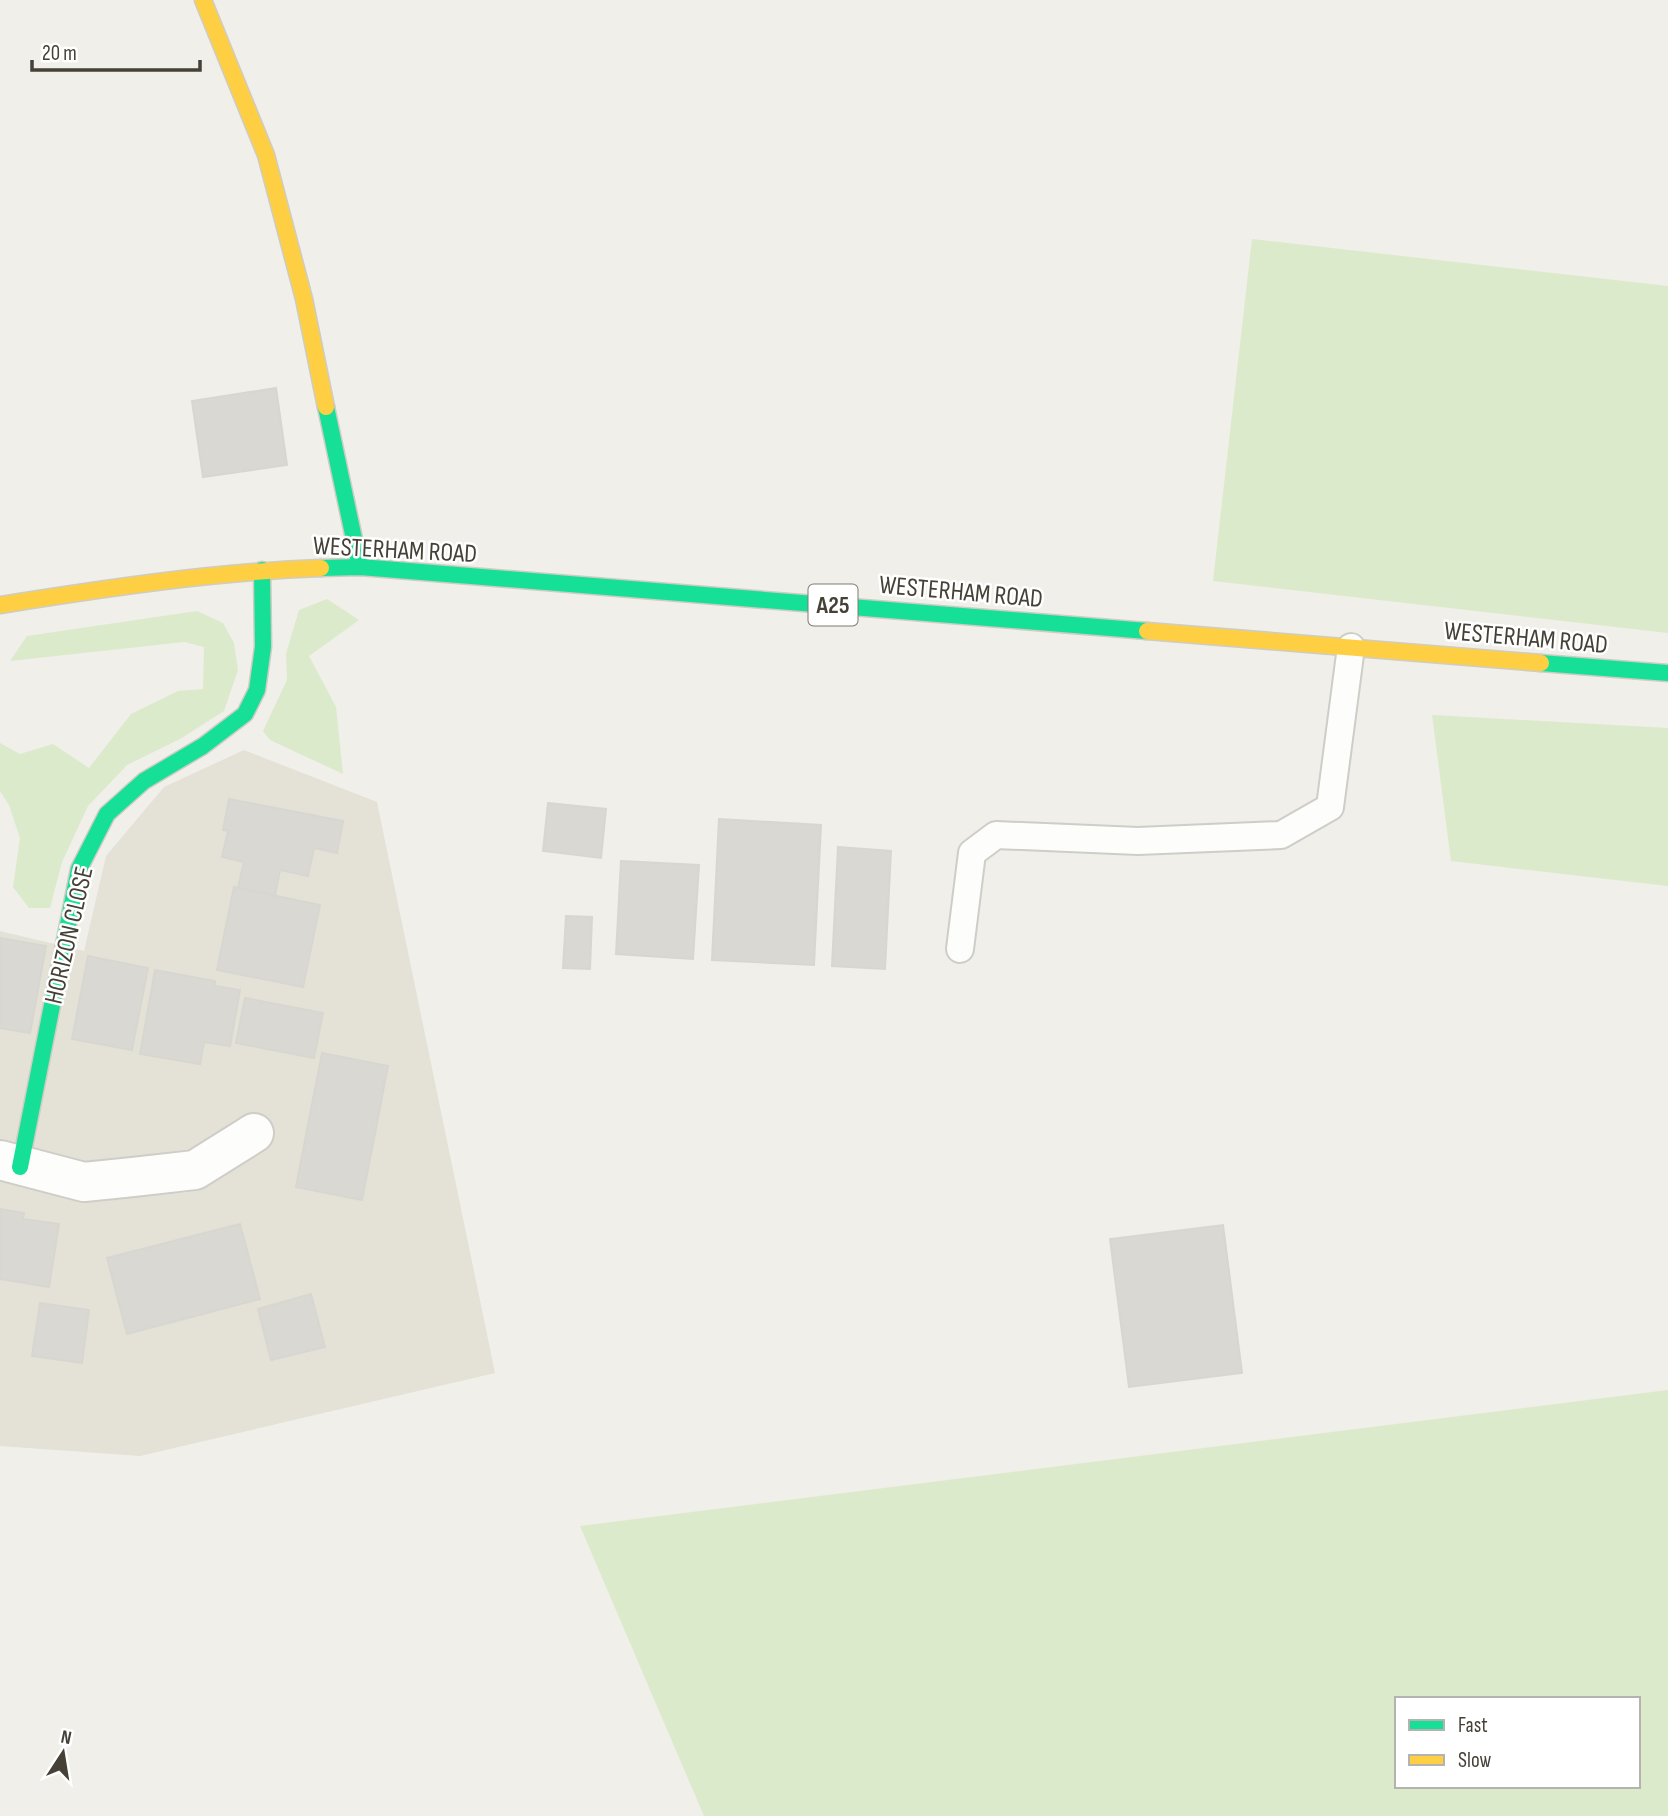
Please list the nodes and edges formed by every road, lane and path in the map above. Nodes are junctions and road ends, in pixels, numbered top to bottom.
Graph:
1 (203, 0) edge
2 (360, 567) junction
3 (261, 570) junction
4 (0, 604) edge
5 (1352, 647) junction
6 (1668, 673) edge
7 (960, 949) dead end
8 (254, 1133) dead end
9 (10, 1163) edge

1 - 2 main road
2 - 3 main road, WESTERHAM ROAD / A25
2 - 5 main road, WESTERHAM ROAD / A25
3 - 4 main road, WESTERHAM ROAD / A25
3 - 9 main road, HORIZON CLOSE
5 - 6 main road, WESTERHAM ROAD / A25
5 - 7 lane
8 - 9 street, HORIZON CLOSE

